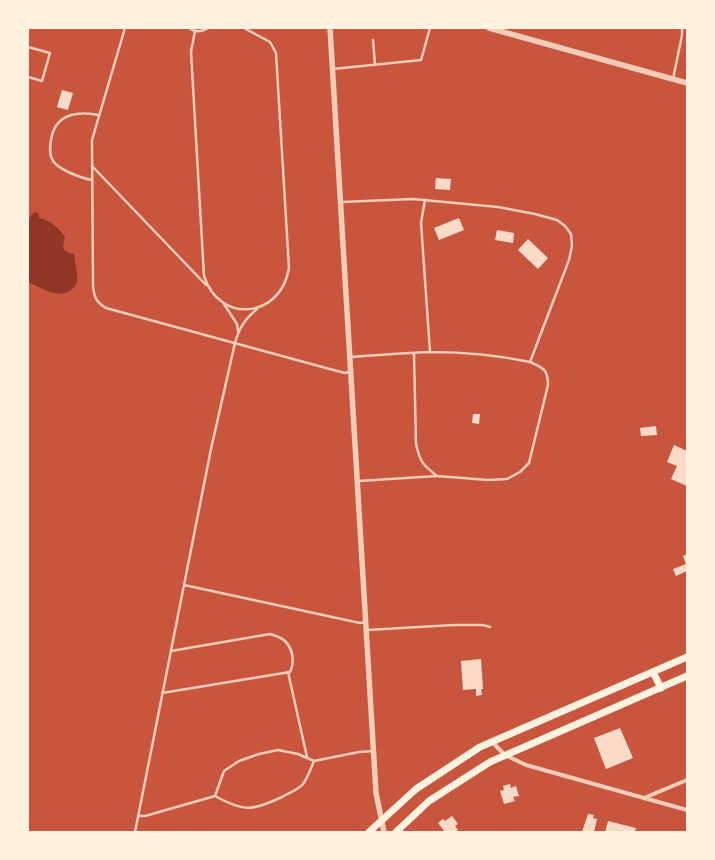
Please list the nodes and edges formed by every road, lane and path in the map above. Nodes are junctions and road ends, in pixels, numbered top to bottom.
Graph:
1 (125, 28) edge
2 (189, 28) edge
3 (208, 28) edge
4 (244, 28) edge
5 (330, 28) edge
6 (430, 28) edge
7 (489, 28) edge
8 (682, 28) edge
9 (195, 31) junction
10 (373, 40) dead end
11 (28, 47) edge
12 (374, 65) junction
13 (333, 69) junction
14 (28, 77) edge
15 (673, 79) junction
16 (687, 83) edge
17 (98, 115) junction
18 (92, 166) junction
19 (92, 180) junction
20 (425, 200) junction
21 (341, 202) junction
22 (207, 285) junction
23 (224, 304) junction
24 (259, 307) junction
25 (238, 332) junction
26 (235, 343) junction
27 (430, 352) junction
28 (414, 353) junction
29 (350, 357) junction
30 (530, 362) junction
31 (351, 371) junction
32 (437, 476) junction
33 (358, 481) junction
34 (184, 585) junction
35 (366, 622) junction
36 (490, 627) dead end
37 (366, 630) junction
38 (171, 651) junction
39 (687, 657) edge
40 (288, 672) junction
41 (654, 672) junction
42 (687, 676) edge
43 (661, 688) junction
44 (162, 693) junction
45 (492, 742) junction
46 (373, 750) junction
47 (505, 755) junction
48 (307, 758) junction
49 (314, 761) junction
50 (687, 780) edge
51 (215, 796) junction
52 (644, 798) junction
53 (687, 810) edge
54 (138, 816) junction
55 (382, 820) junction
56 (135, 832) edge
57 (369, 832) edge
58 (384, 832) edge
59 (396, 832) edge

1 - 17 lane
2 - 9 lane
3 - 9 lane
4 - 24 lane
5 - 13 street
6 - 12 lane
7 - 15 street
8 - 15 lane
9 - 22 lane
10 - 12 lane
11 - 14 lane
12 - 13 lane
13 - 21 street
15 - 16 street
17 - 18 lane
17 - 19 lane
18 - 19 lane
18 - 22 lane
19 - 26 lane
20 - 21 lane
20 - 27 lane
20 - 30 lane
21 - 29 street
22 - 23 lane
23 - 24 lane
23 - 25 lane
24 - 25 lane
25 - 26 lane
26 - 31 lane
26 - 34 lane
27 - 28 lane
27 - 30 lane
28 - 29 lane
28 - 32 lane
29 - 31 street
30 - 32 lane
31 - 33 street
32 - 33 lane
33 - 35 street
34 - 35 lane
34 - 38 lane
35 - 37 street
36 - 37 lane
37 - 46 street
38 - 40 lane
38 - 44 lane
39 - 41 main road
40 - 44 lane
40 - 48 lane
41 - 43 main road
41 - 45 main road
42 - 43 main road
43 - 47 main road
44 - 54 lane
45 - 47 street
45 - 55 main road
46 - 49 lane
46 - 55 street
47 - 52 street
47 - 59 main road
48 - 49 lane
48 - 51 lane
49 - 51 lane
50 - 52 street
51 - 54 lane
52 - 53 street
54 - 56 lane
55 - 57 main road
55 - 58 street

